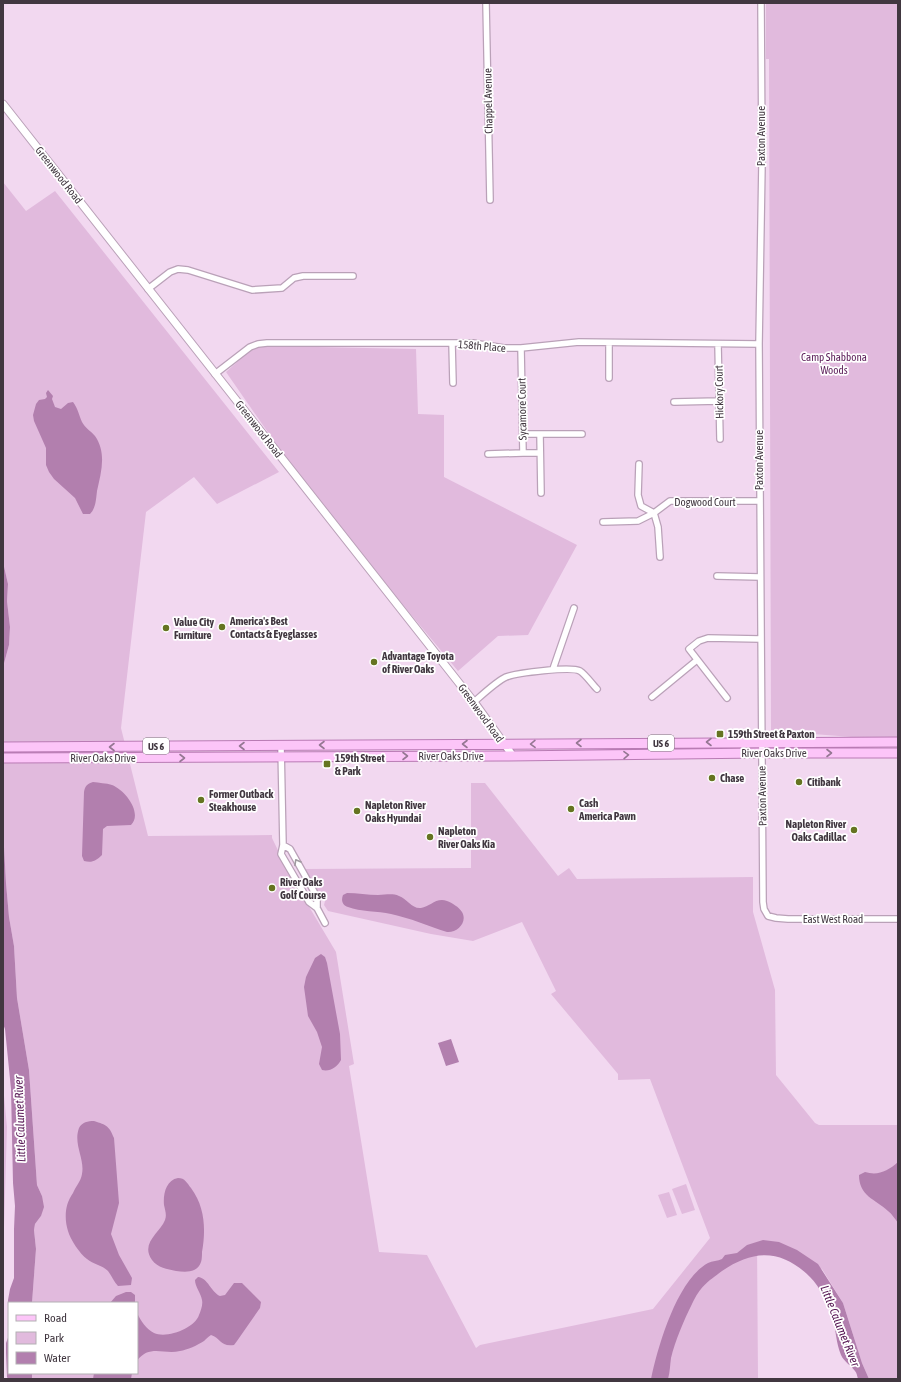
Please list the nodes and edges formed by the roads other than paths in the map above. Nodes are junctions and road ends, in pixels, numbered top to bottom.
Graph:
1 (486, 3) edge
2 (761, 3) edge
3 (3, 104) edge
4 (490, 200) dead end
5 (353, 276) dead end
6 (148, 289) junction
7 (609, 343) junction
8 (452, 344) junction
9 (718, 344) junction
10 (759, 344) junction
11 (521, 348) junction
12 (215, 374) junction
13 (609, 378) dead end
14 (453, 383) dead end
15 (720, 401) junction
16 (674, 402) dead end
17 (523, 434) junction
18 (540, 434) junction
19 (582, 434) dead end
20 (720, 440) dead end
21 (523, 453) junction
22 (540, 453) junction
23 (488, 454) dead end
24 (639, 464) dead end
25 (541, 492) dead end
26 (760, 501) junction
27 (654, 513) junction
28 (603, 522) dead end
29 (660, 556) dead end
30 (717, 576) dead end
31 (760, 577) junction
32 (574, 608) dead end
33 (760, 639) junction
34 (697, 660) junction
35 (553, 669) junction
36 (597, 689) dead end
37 (652, 697) dead end
38 (727, 698) dead end
39 (474, 702) junction
40 (762, 742) junction
41 (898, 742) edge
42 (504, 744) junction
43 (3, 746) edge
44 (281, 746) junction
45 (762, 753) junction
46 (898, 754) edge
47 (513, 756) junction
48 (282, 757) junction
49 (3, 758) edge
50 (283, 845) junction
51 (316, 908) junction
52 (768, 916) joint
53 (898, 919) edge
54 (325, 923) dead end

1 - 4 street, Chappel Avenue
2 - 10 street, Paxton Avenue
3 - 6 street, Greenwood Road
5 - 6 street
6 - 12 street, Greenwood Road
7 - 9 street, 158th Place
7 - 11 street, 158th Place
7 - 13 street
8 - 11 street, 158th Place
8 - 12 street, 158th Place
8 - 14 street
9 - 10 street, 158th Place
9 - 15 street, Hickory Court
10 - 26 street, Paxton Avenue
11 - 17 street, Sycamore Court
12 - 39 street, Greenwood Road
15 - 16 street
15 - 20 street, Hickory Court
17 - 18 street
17 - 21 street, Sycamore Court
18 - 19 street
18 - 22 street, Sycamore Court
21 - 22 street, Sycamore Court
21 - 23 street
22 - 25 street, Sycamore Court
24 - 27 street
26 - 27 street, Dogwood Court
26 - 31 street, Paxton Avenue
27 - 28 street, Dogwood Court
27 - 29 street
30 - 31 street
31 - 33 street, Paxton Avenue
32 - 35 street
33 - 34 street
33 - 40 street, Paxton Avenue
34 - 37 street
34 - 38 street
35 - 36 street
35 - 39 street
39 - 42 street, Greenwood Road
40 - 41 main road, River Oaks Drive / US 6
40 -> 42 main road, River Oaks Drive / US 6
40 - 45 street, Paxton Avenue
42 -> 44 main road, River Oaks Drive / US 6
42 - 47 street, Greenwood Road
44 -> 43 main road, River Oaks Drive / US 6
44 - 48 street
45 -> 46 main road, River Oaks Drive / US 6
47 -> 45 main road, River Oaks Drive / US 6
45 - 52 street, Paxton Avenue
48 -> 47 main road, River Oaks Drive / US 6
49 -> 48 main road, River Oaks Drive / US 6
48 - 50 street
50 - 51 street
51 -> 50 street
51 - 54 street
52 - 53 street, East West Road

